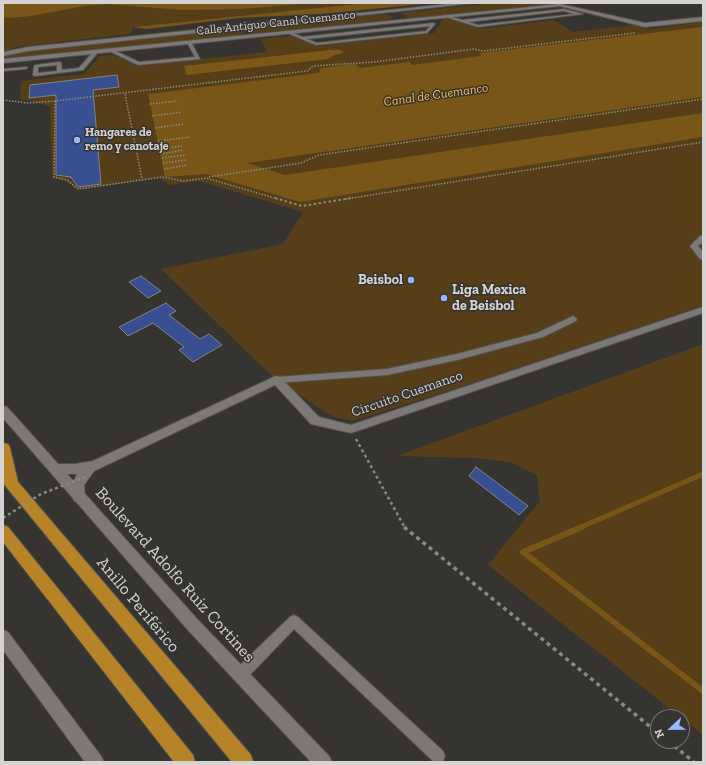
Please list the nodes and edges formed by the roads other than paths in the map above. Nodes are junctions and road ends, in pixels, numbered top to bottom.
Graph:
1 (473, 3) edge
2 (575, 3) edge
3 (585, 11) junction
4 (381, 12) junction
5 (446, 16) junction
6 (703, 19) edge
7 (398, 21) junction
8 (462, 21) junction
9 (230, 27) junction
10 (287, 32) junction
11 (237, 37) junction
12 (302, 38) junction
13 (190, 42) junction
14 (109, 50) junction
15 (97, 51) junction
16 (3, 54) edge
17 (3, 61) edge
18 (25, 68) dead end
19 (3, 70) edge
20 (60, 72) junction
21 (703, 238) edge
22 (703, 257) edge
23 (703, 310) edge
24 (573, 319) dead end
25 (276, 380) junction
26 (3, 410) edge
27 (3, 448) edge
28 (96, 465) junction
29 (55, 469) junction
30 (3, 473) edge
31 (14, 486) junction
32 (79, 497) junction
33 (3, 531) edge
34 (3, 637) edge
35 (240, 675) junction
36 (438, 756) dead end
37 (95, 762) edge
38 (186, 762) edge
39 (244, 762) edge
40 (323, 762) edge

1 - 4 street, Calle Antiguo Canal Cuemanco
2 - 3 street
3 - 5 street, Calle Antiguo Canal Cuemanco
3 - 6 street, Calle Antiguo Canal Cuemanco
4 - 7 street
4 - 9 street, Calle Antiguo Canal Cuemanco
5 - 7 street, Calle Antiguo Canal Cuemanco
5 - 8 lane
7 - 10 street, Calle Antiguo Canal Cuemanco
8 - 8 lane
9 - 11 street
9 - 16 street, Calle Antiguo Canal Cuemanco
10 - 11 street, Calle Antiguo Canal Cuemanco
10 - 12 lane
11 - 13 street, Calle Antiguo Canal Cuemanco
12 - 12 lane
13 - 14 street, Calle Antiguo Canal Cuemanco
13 - 14 lane
14 - 15 street, Calle Antiguo Canal Cuemanco
15 - 17 street, Calle Antiguo Canal Cuemanco
15 - 20 lane
18 - 19 lane
20 - 20 lane
21 - 22 lane
23 - 25 street, Circuito Cuemanco
24 - 25 lane
25 - 28 street
26 - 29 street, Boulevard Adolfo Ruiz Cortines
27 - 31 highway
28 - 29 street
28 - 32 street
29 - 32 street, Boulevard Adolfo Ruiz Cortines
30 - 31 highway, Anillo Periférico
31 - 39 highway, Anillo Periférico
32 - 35 street, Boulevard Adolfo Ruiz Cortines
33 - 38 highway
34 - 37 street
35 - 36 lane
35 - 40 street, Boulevard Adolfo Ruiz Cortines

